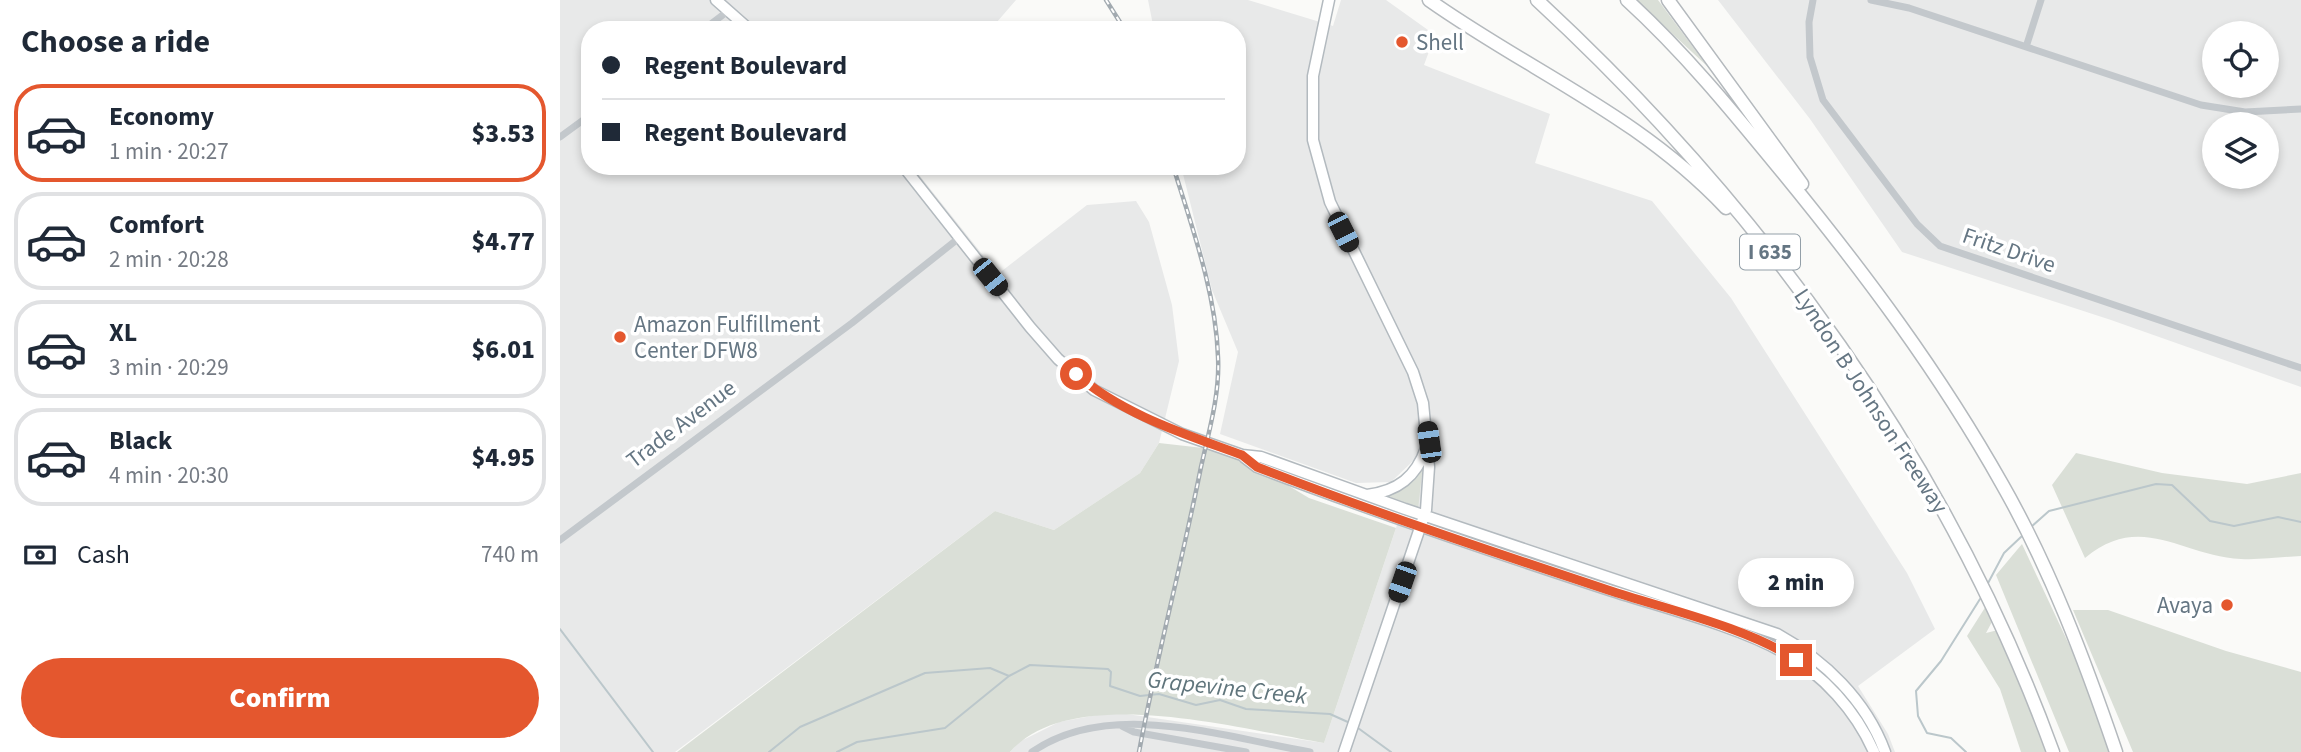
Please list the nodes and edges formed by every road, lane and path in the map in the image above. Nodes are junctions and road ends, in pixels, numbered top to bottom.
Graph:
1 (716, 0) edge
2 (1329, 0) edge
3 (1429, 0) edge
4 (1537, 0) edge
5 (1627, 0) edge
6 (1668, 0) edge
7 (1813, 0) edge
8 (1871, 0) edge
9 (2041, 0) edge
10 (728, 11) junction
11 (715, 21) edge
12 (740, 21) edge
13 (2026, 47) junction
14 (2299, 107) edge
15 (581, 122) edge
16 (560, 137) edge
17 (911, 175) edge
18 (959, 238) junction
19 (1864, 271) junction
20 (1804, 294) junction
21 (2301, 369) edge
22 (1429, 442) junction
23 (1242, 455) junction
24 (1365, 495) junction
25 (1424, 516) junction
26 (1420, 529) junction
27 (560, 540) edge
28 (1122, 726) junction
29 (1195, 732) junction
30 (1194, 744) junction
31 (1345, 748) edge
32 (1031, 752) edge
33 (1246, 752) edge
34 (1310, 752) edge
35 (1874, 752) edge
36 (1885, 752) edge
37 (2053, 752) edge
38 (2116, 752) edge

1 - 10 street
2 - 22 street
3 - 20 highway
4 - 20 highway, Lyndon B Johnson Freeway / I 635
5 - 19 highway, I 635
6 - 19 highway
7 - 21 street, Fritz Drive
8 - 13 street
9 - 13 street
10 - 11 street
10 - 12 street
13 - 14 street
15 - 16 street
17 - 18 street
18 - 23 street
18 - 27 street, Trade Avenue
19 - 38 highway, I 635
20 - 37 highway, Lyndon B Johnson Freeway / I 635
22 - 24 street
22 - 25 street
23 - 24 street
23 - 26 street
24 - 25 street
25 - 26 street
25 - 36 street
26 - 31 street
26 - 35 street
28 - 29 street
28 - 30 street
28 - 32 street
29 - 30 street
29 - 34 street
30 - 33 street

